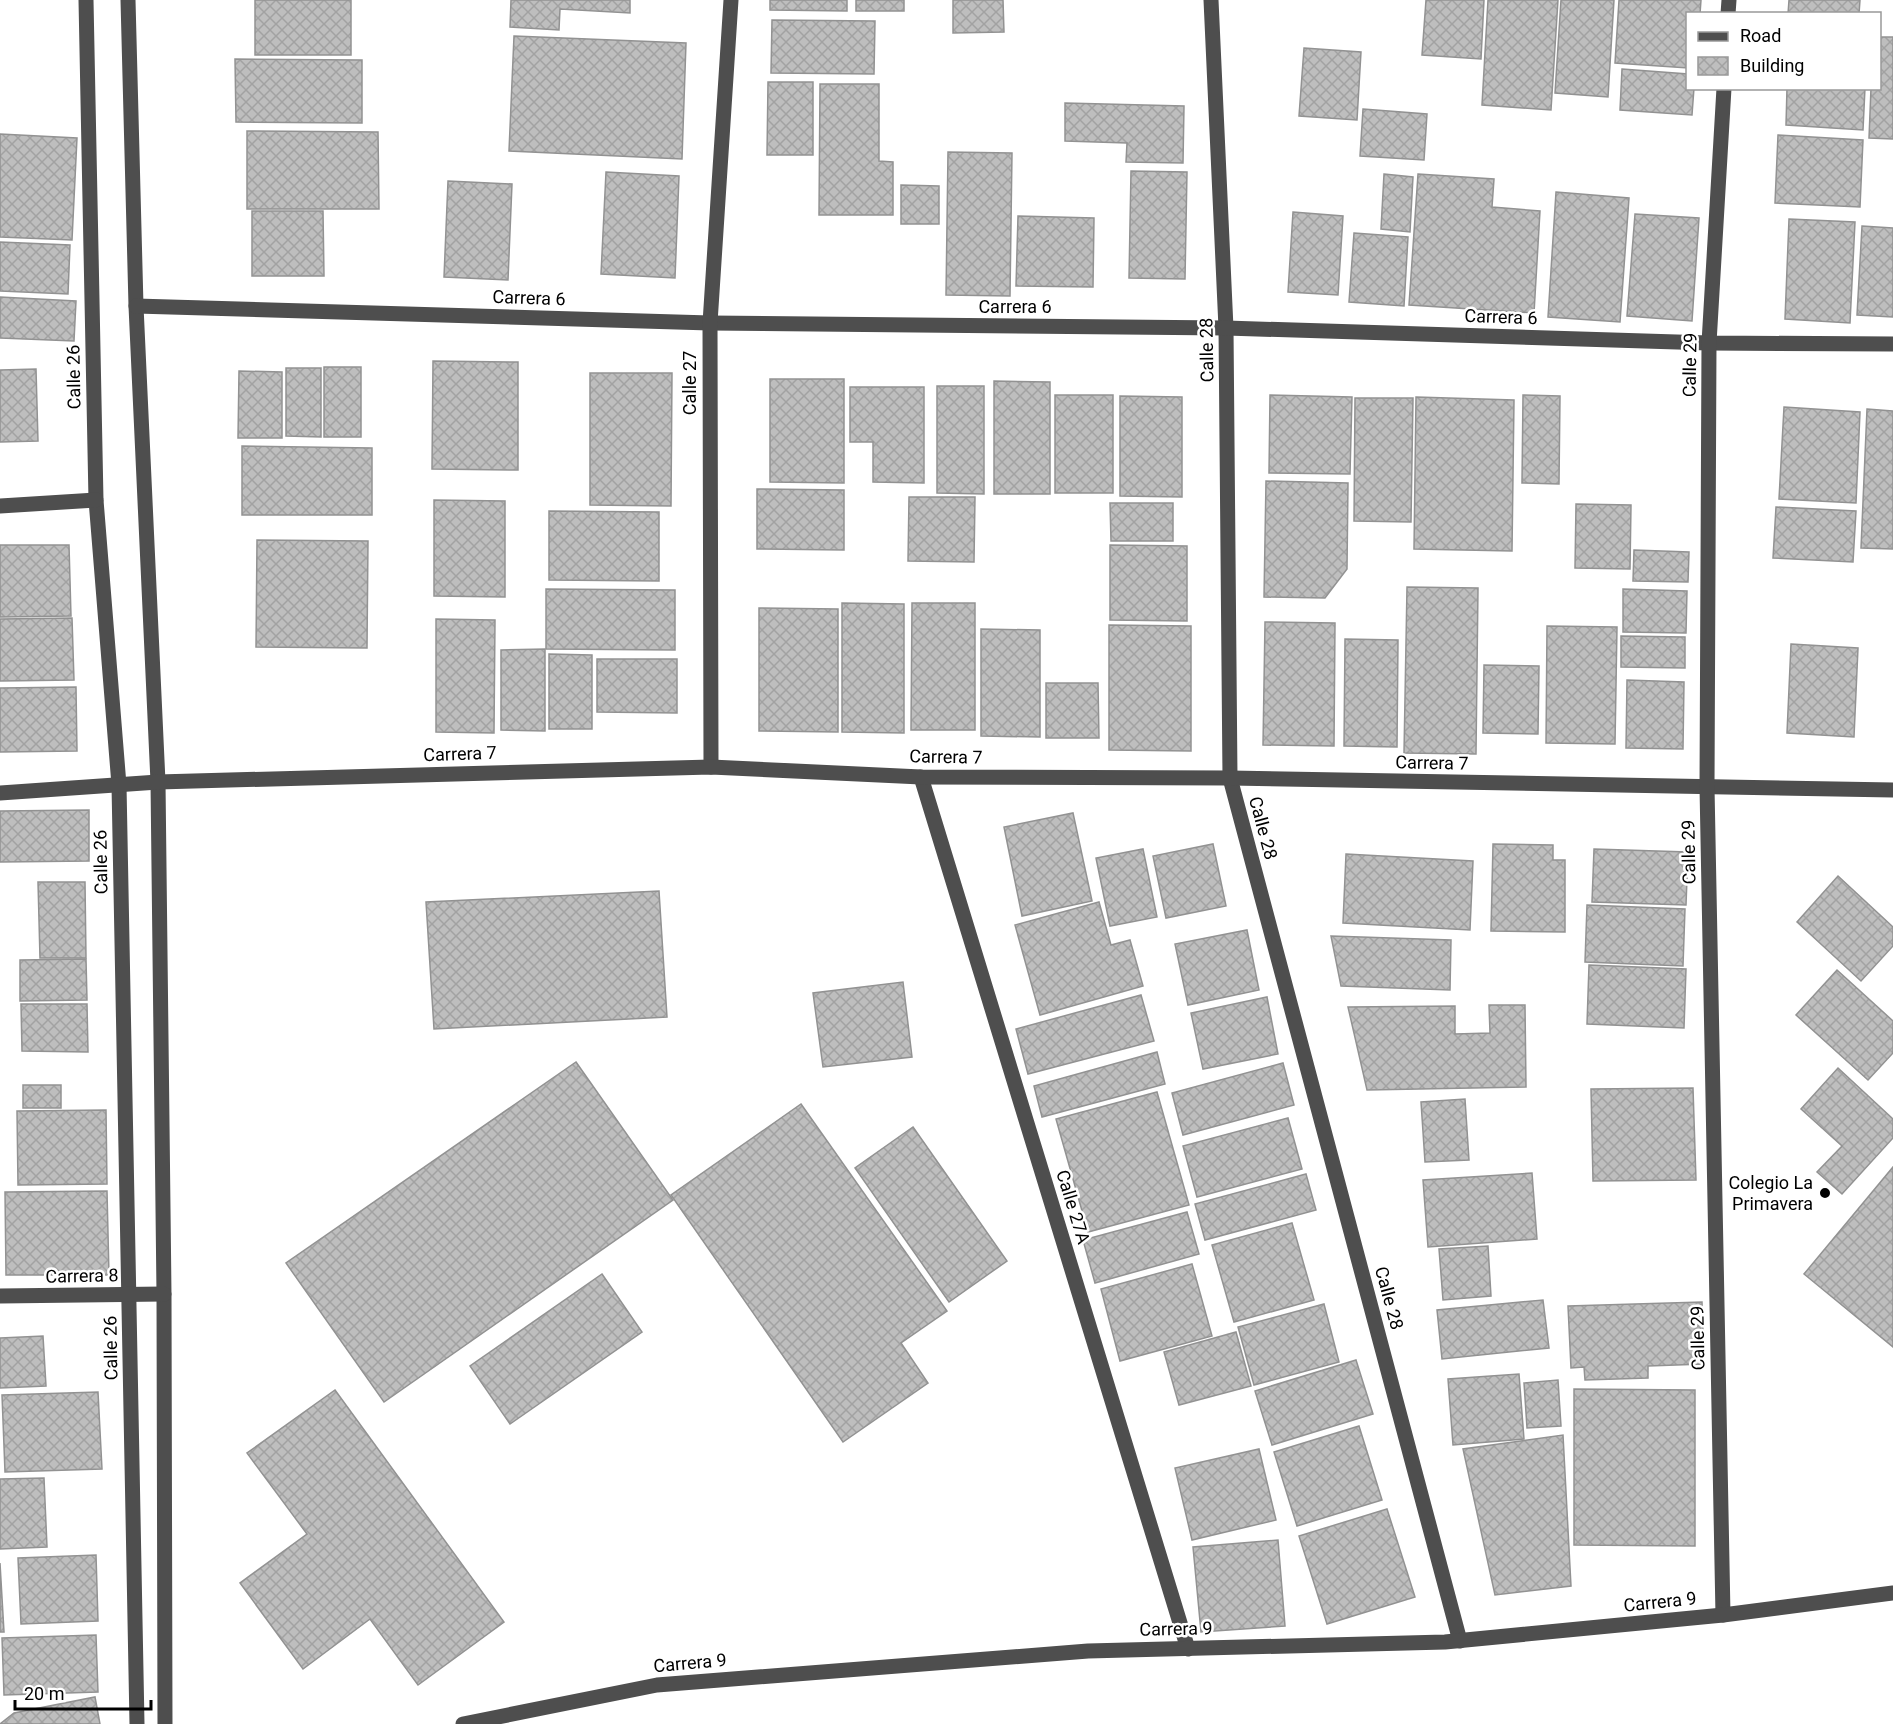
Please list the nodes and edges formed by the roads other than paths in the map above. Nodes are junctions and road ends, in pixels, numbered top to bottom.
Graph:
1 (86, 0) edge
2 (128, 0) edge
3 (731, 0) edge
4 (1211, 0) edge
5 (1724, 90) edge
6 (136, 306) junction
7 (710, 323) junction
8 (1227, 328) junction
9 (1709, 343) junction
10 (1893, 344) edge
11 (96, 500) junction
12 (0, 506) edge
13 (711, 767) junction
14 (921, 777) junction
15 (1230, 778) junction
16 (158, 782) junction
17 (118, 785) junction
18 (1707, 787) junction
19 (1893, 790) edge
20 (0, 793) edge
21 (164, 1294) junction
22 (129, 1295) junction
23 (0, 1296) edge
24 (1893, 1593) edge
25 (1723, 1615) junction
26 (1461, 1641) junction
27 (1188, 1649) junction
28 (137, 1724) edge
29 (165, 1724) edge
30 (463, 1724) edge

1 - 11 street, Calle 26
2 - 6 street
3 - 7 street, Calle 27
4 - 8 street, Calle 28
5 - 9 street, Calle 29
6 - 7 street, Carrera 6
6 - 16 street
7 - 8 street, Carrera 6
7 - 13 street, Calle 27
8 - 9 street, Carrera 6
8 - 15 street, Calle 28
9 - 10 street, Carrera 6
9 - 18 street, Calle 29
11 - 12 street
11 - 17 street, Calle 26
13 - 14 street, Carrera 7
13 - 16 street, Carrera 7
14 - 15 street, Carrera 7
14 - 27 street, Calle 27A
15 - 18 street, Carrera 7
15 - 26 street, Calle 28
16 - 17 street, Carrera 7
16 - 21 street
17 - 20 street, Carrera 7
17 - 22 street, Calle 26
18 - 19 street, Carrera 7
18 - 25 street, Calle 29
21 - 22 street, Carrera 8
21 - 29 street
22 - 23 street, Carrera 8
22 - 28 street, Calle 26
24 - 25 street, Carrera 9
25 - 26 street, Carrera 9
26 - 27 street, Carrera 9
27 - 30 street, Carrera 9

